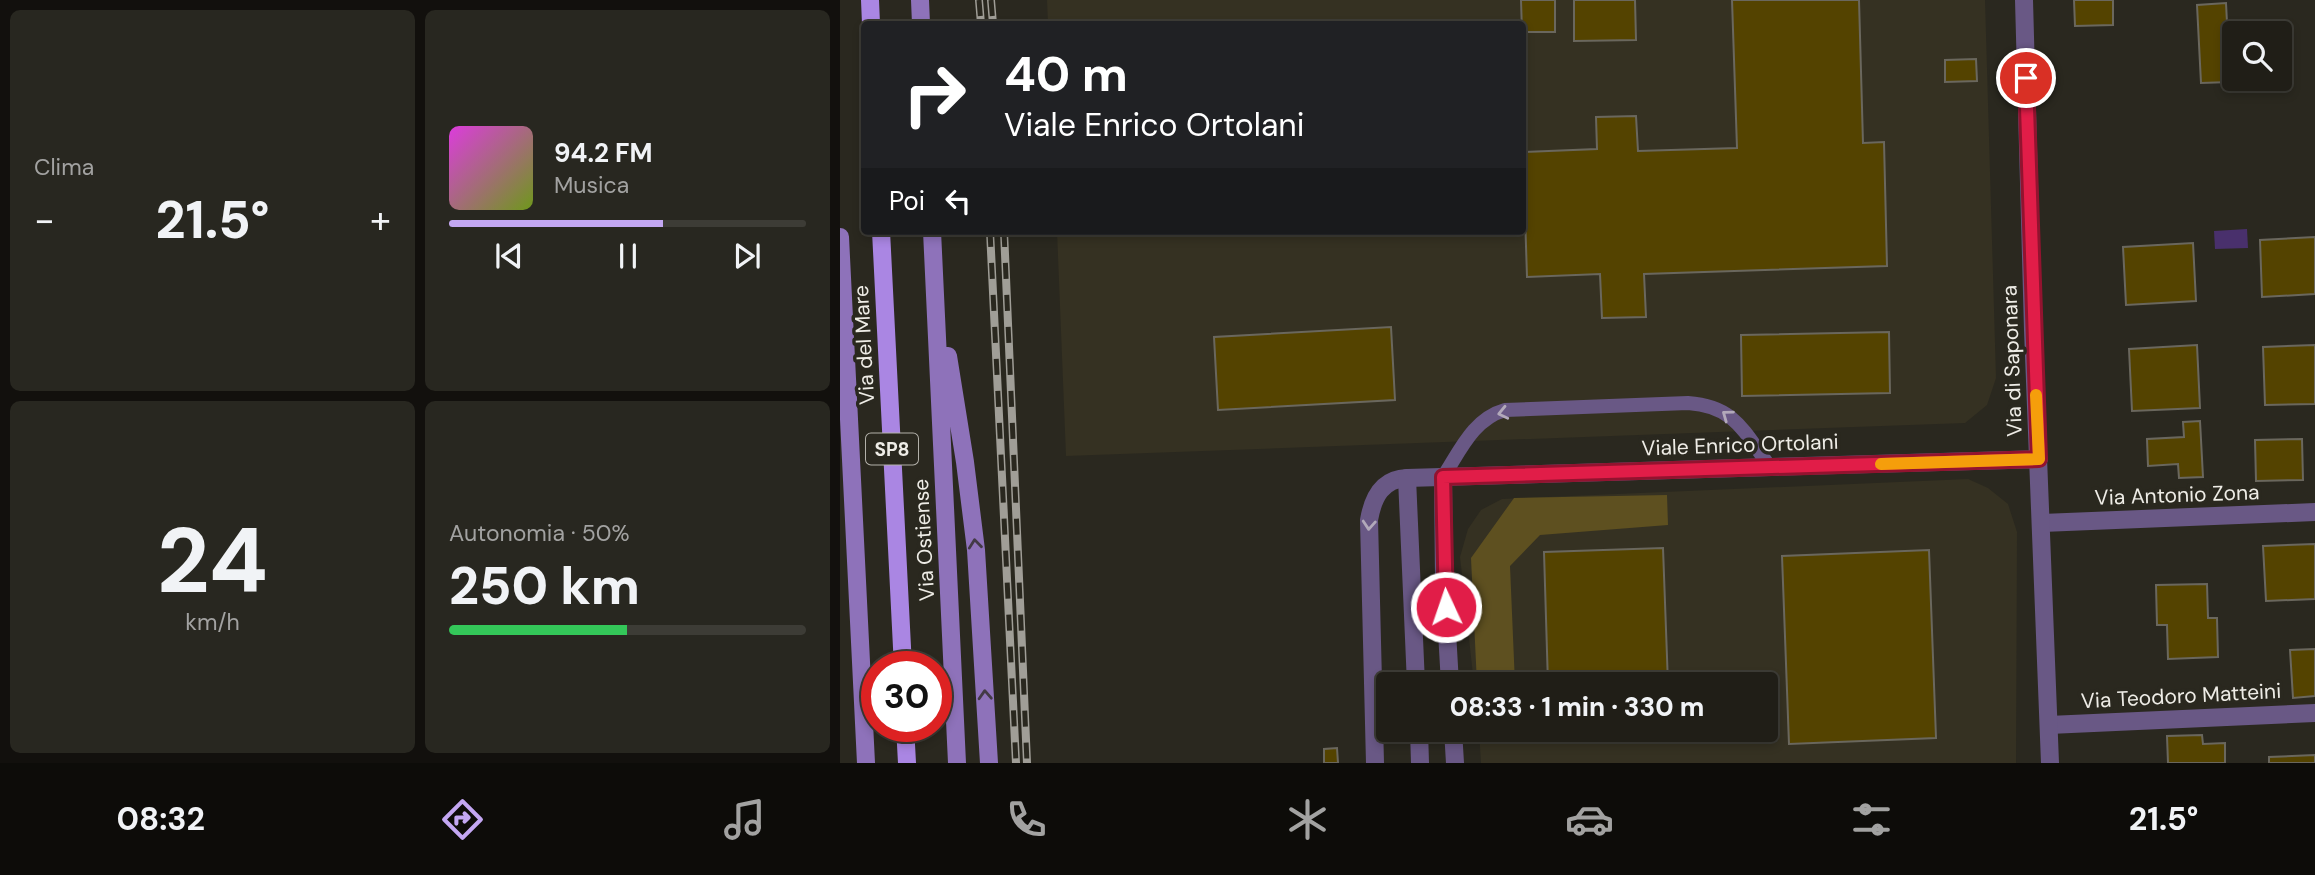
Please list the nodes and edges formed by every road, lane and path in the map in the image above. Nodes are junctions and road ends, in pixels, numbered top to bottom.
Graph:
1 (870, 0) edge
2 (920, 0) edge
3 (2024, 0) edge
4 (871, 21) edge
5 (921, 21) edge
6 (881, 235) edge
7 (932, 235) edge
8 (840, 237) edge
9 (934, 274) junction
10 (2039, 459) junction
11 (1770, 467) junction
12 (1443, 477) junction
13 (1407, 478) junction
14 (2315, 512) edge
15 (2042, 523) junction
16 (901, 651) edge
17 (1416, 672) edge
18 (1449, 672) edge
19 (2315, 713) edge
20 (2049, 725) junction
21 (906, 742) edge
22 (1419, 742) edge
23 (1454, 742) edge
24 (866, 763) edge
25 (907, 763) edge
26 (957, 763) edge
27 (989, 763) edge
28 (1375, 763) edge
29 (1420, 763) edge
30 (1455, 763) edge
31 (2050, 763) edge

1 - 4 main road
2 - 5 main road
3 - 10 street, Via di Saponara
6 - 16 main road, Via del Mare / SP8
7 - 9 main road, Via Ostiense
8 - 24 main road
9 - 26 main road, Via Ostiense
27 -> 9 main road
10 - 11 street, Viale Enrico Ortolani
10 - 15 street, Via di Saponara
11 - 12 street, Viale Enrico Ortolani
11 -> 12 lane
12 - 13 street, Viale Enrico Ortolani
12 - 18 street
13 - 17 street
13 -> 28 street, Viale Enrico Ortolani
14 - 15 street, Via Antonio Zona
15 - 20 street, Via di Saponara
19 - 20 street, Via Teodoro Matteini
20 - 31 street, Via di Saponara
21 - 25 main road
22 - 29 street
23 - 30 street

